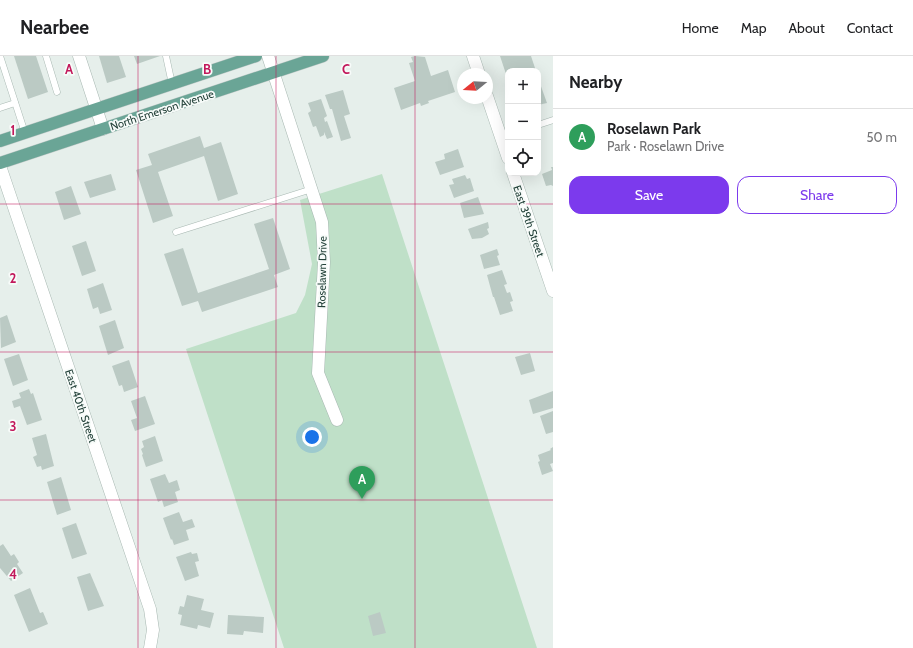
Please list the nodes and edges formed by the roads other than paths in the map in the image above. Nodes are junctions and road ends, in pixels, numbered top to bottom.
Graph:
1 (0, 56) edge
2 (46, 56) edge
3 (79, 56) edge
4 (166, 56) edge
5 (256, 56) edge
6 (268, 56) edge
7 (323, 56) edge
8 (473, 56) edge
9 (477, 68) edge
10 (274, 72) junction
11 (3, 75) edge
12 (172, 84) junction
13 (57, 92) dead end
14 (15, 103) junction
15 (491, 104) edge
16 (0, 108) edge
17 (97, 109) junction
18 (553, 120) edge
19 (541, 124) edge
20 (103, 129) junction
21 (25, 133) junction
22 (505, 137) edge
23 (0, 141) edge
24 (0, 164) edge
25 (514, 176) edge
26 (312, 189) junction
27 (176, 232) dead end
28 (553, 291) edge
29 (336, 420) dead end
30 (150, 648) edge

1 - 11 lane
2 - 13 lane
3 - 17 street
4 - 12 lane
5 - 12 main road, North Emerson Avenue
6 - 10 street, Roselawn Drive
7 - 10 main road, North Emerson Avenue
8 - 9 street
10 - 20 main road, North Emerson Avenue
10 - 26 street, Roselawn Drive
11 - 14 lane
12 - 17 main road, North Emerson Avenue
14 - 16 lane
14 - 21 lane
15 - 22 street
17 - 20 street
17 - 21 main road, North Emerson Avenue
18 - 19 lane
20 - 24 main road, North Emerson Avenue
21 - 23 main road, North Emerson Avenue
24 - 30 street, East 40th Street
25 - 28 street, East 39th Street
26 - 27 lane
26 - 29 street, Roselawn Drive

